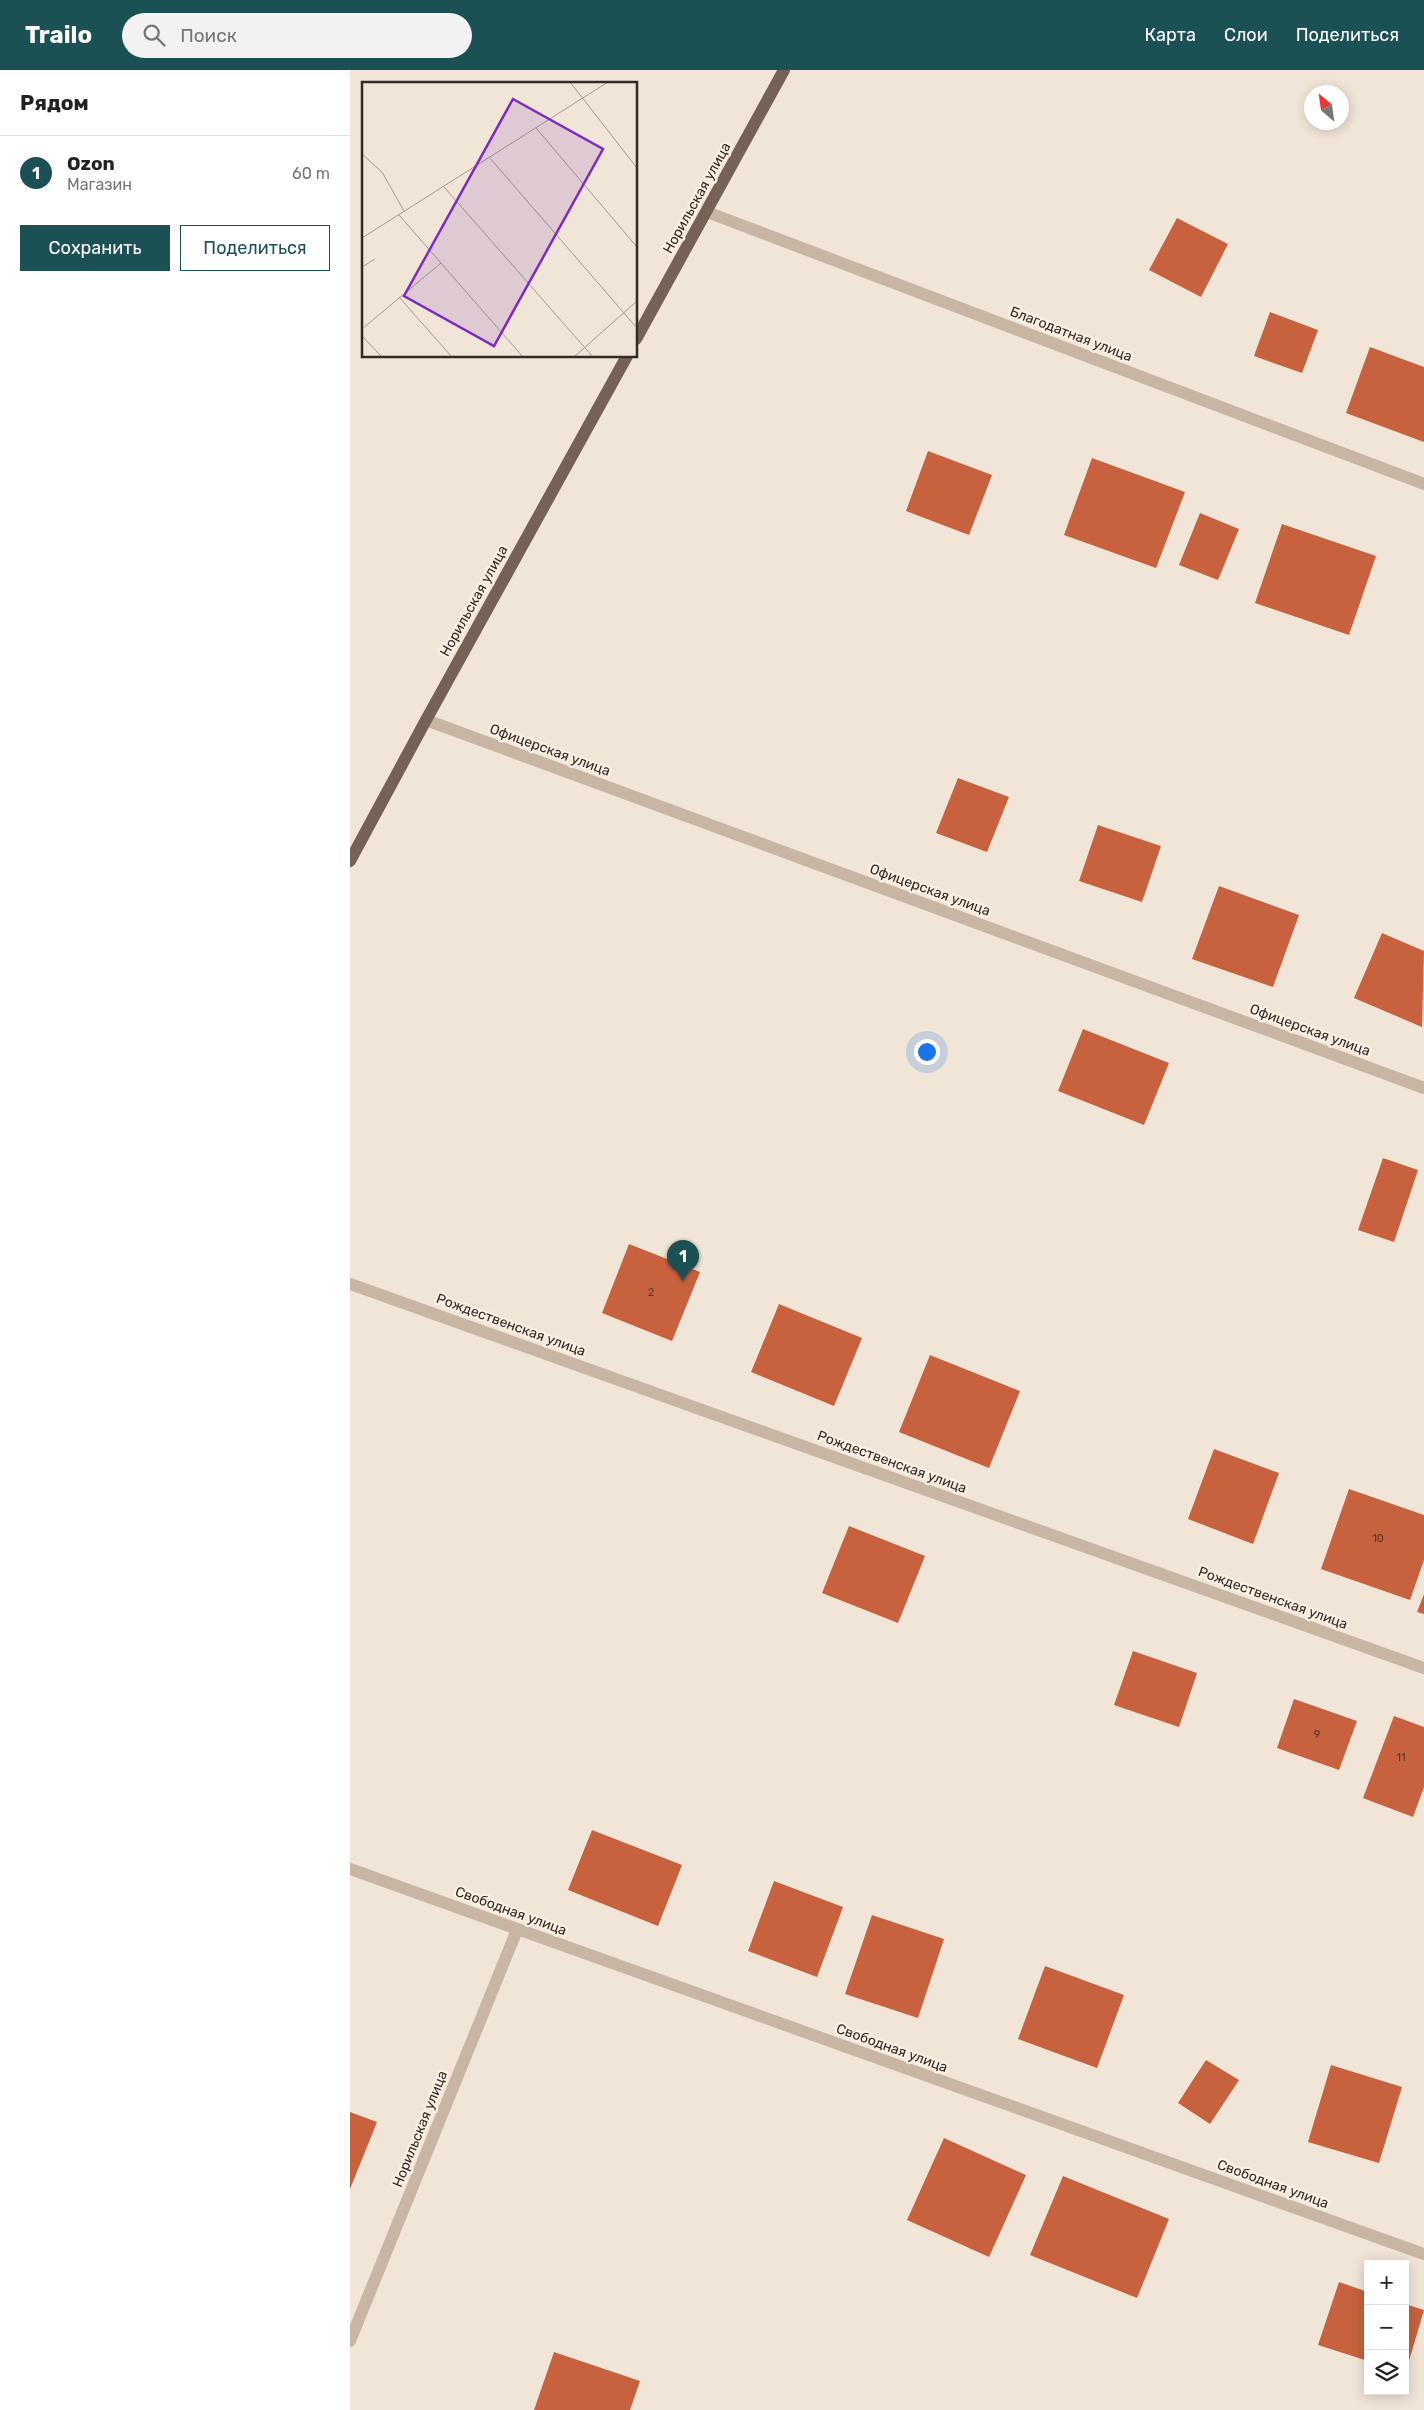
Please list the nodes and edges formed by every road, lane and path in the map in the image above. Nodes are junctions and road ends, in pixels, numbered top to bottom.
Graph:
1 (784, 70) edge
2 (706, 212) junction
3 (638, 335) edge
4 (626, 358) edge
5 (1424, 484) edge
6 (426, 720) junction
7 (350, 861) edge
8 (1424, 1088) edge
9 (350, 1284) edge
10 (1424, 1668) edge
11 (350, 1869) edge
12 (517, 1930) junction
13 (1424, 2254) edge
14 (350, 2341) edge

1 - 2 main road, Норильская улица
2 - 3 main road, Норильская улица
2 - 5 street, Благодатная улица
4 - 6 main road, Норильская улица
6 - 7 main road, Норильская улица
6 - 8 street, Офицерская улица
9 - 10 street, Рождественская улица
11 - 12 street, Свободная улица
12 - 13 street, Свободная улица
12 - 14 street, Норильская улица

